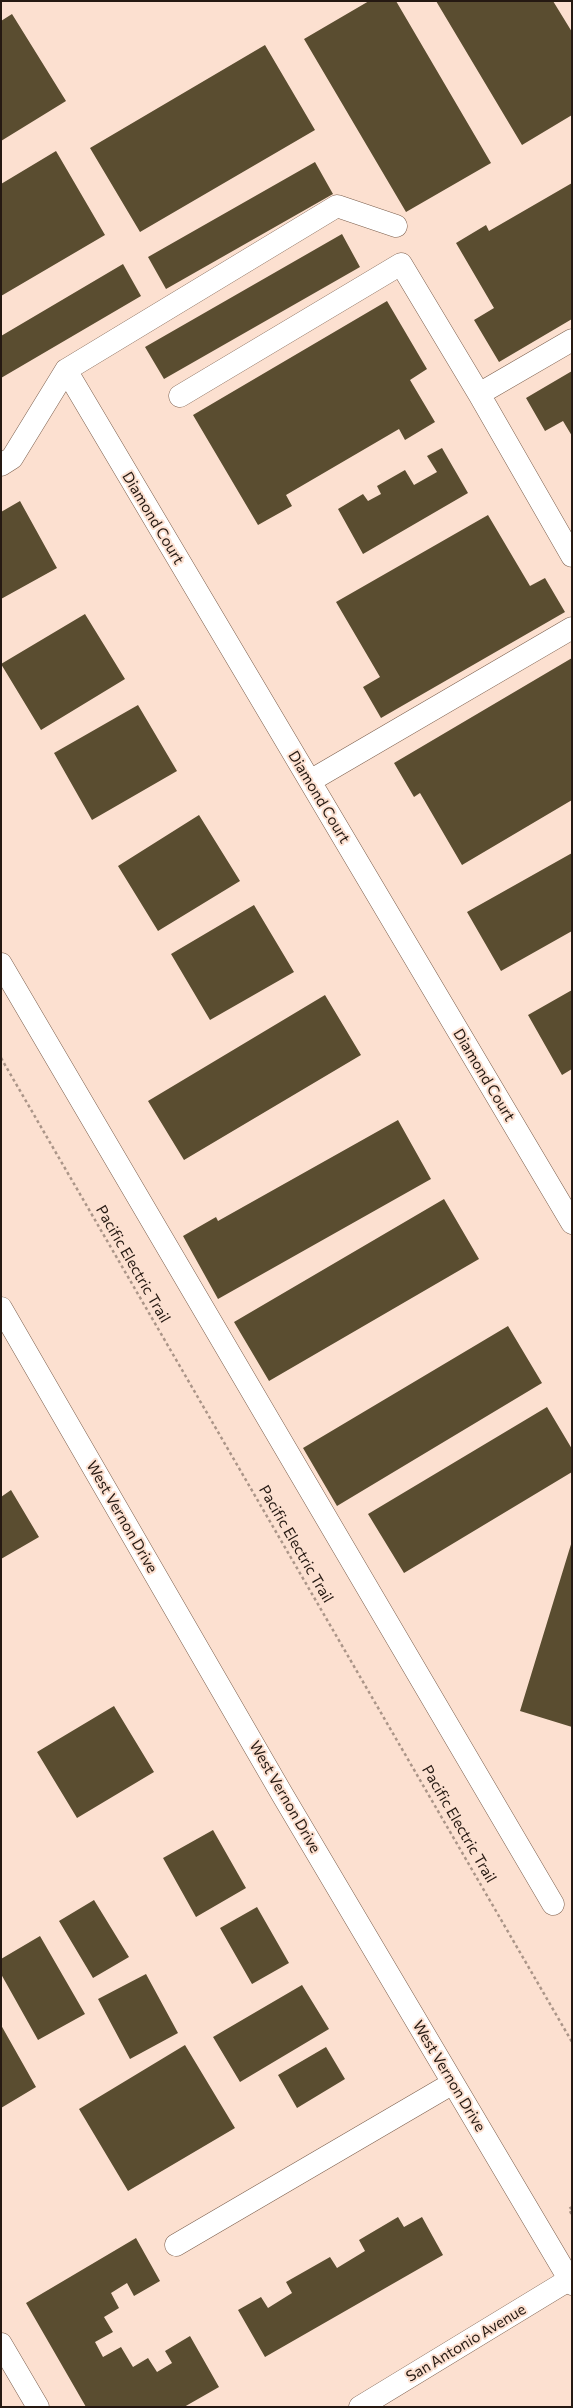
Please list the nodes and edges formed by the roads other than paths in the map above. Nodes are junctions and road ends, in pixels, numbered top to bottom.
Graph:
1 (396, 226) dead end
2 (572, 340) edge
3 (66, 370) junction
4 (479, 394) junction
5 (180, 396) dead end
6 (1, 465) edge
7 (572, 556) edge
8 (572, 628) edge
9 (310, 781) junction
10 (1, 964) edge
11 (572, 1223) edge
12 (1, 1308) edge
13 (553, 1904) dead end
14 (453, 2083) junction
15 (176, 2245) dead end
16 (571, 2280) edge
17 (1, 2344) edge
18 (38, 2407) edge
19 (360, 2407) edge

1 - 3 street
2 - 4 street
3 - 6 street
3 - 9 street, Diamond Court
4 - 5 street
4 - 7 street
8 - 9 street
9 - 11 street, Diamond Court
10 - 13 street
12 - 14 street, West Vernon Drive
14 - 15 street
14 - 16 street, West Vernon Drive
16 - 19 street, San Antonio Avenue
17 - 18 street

